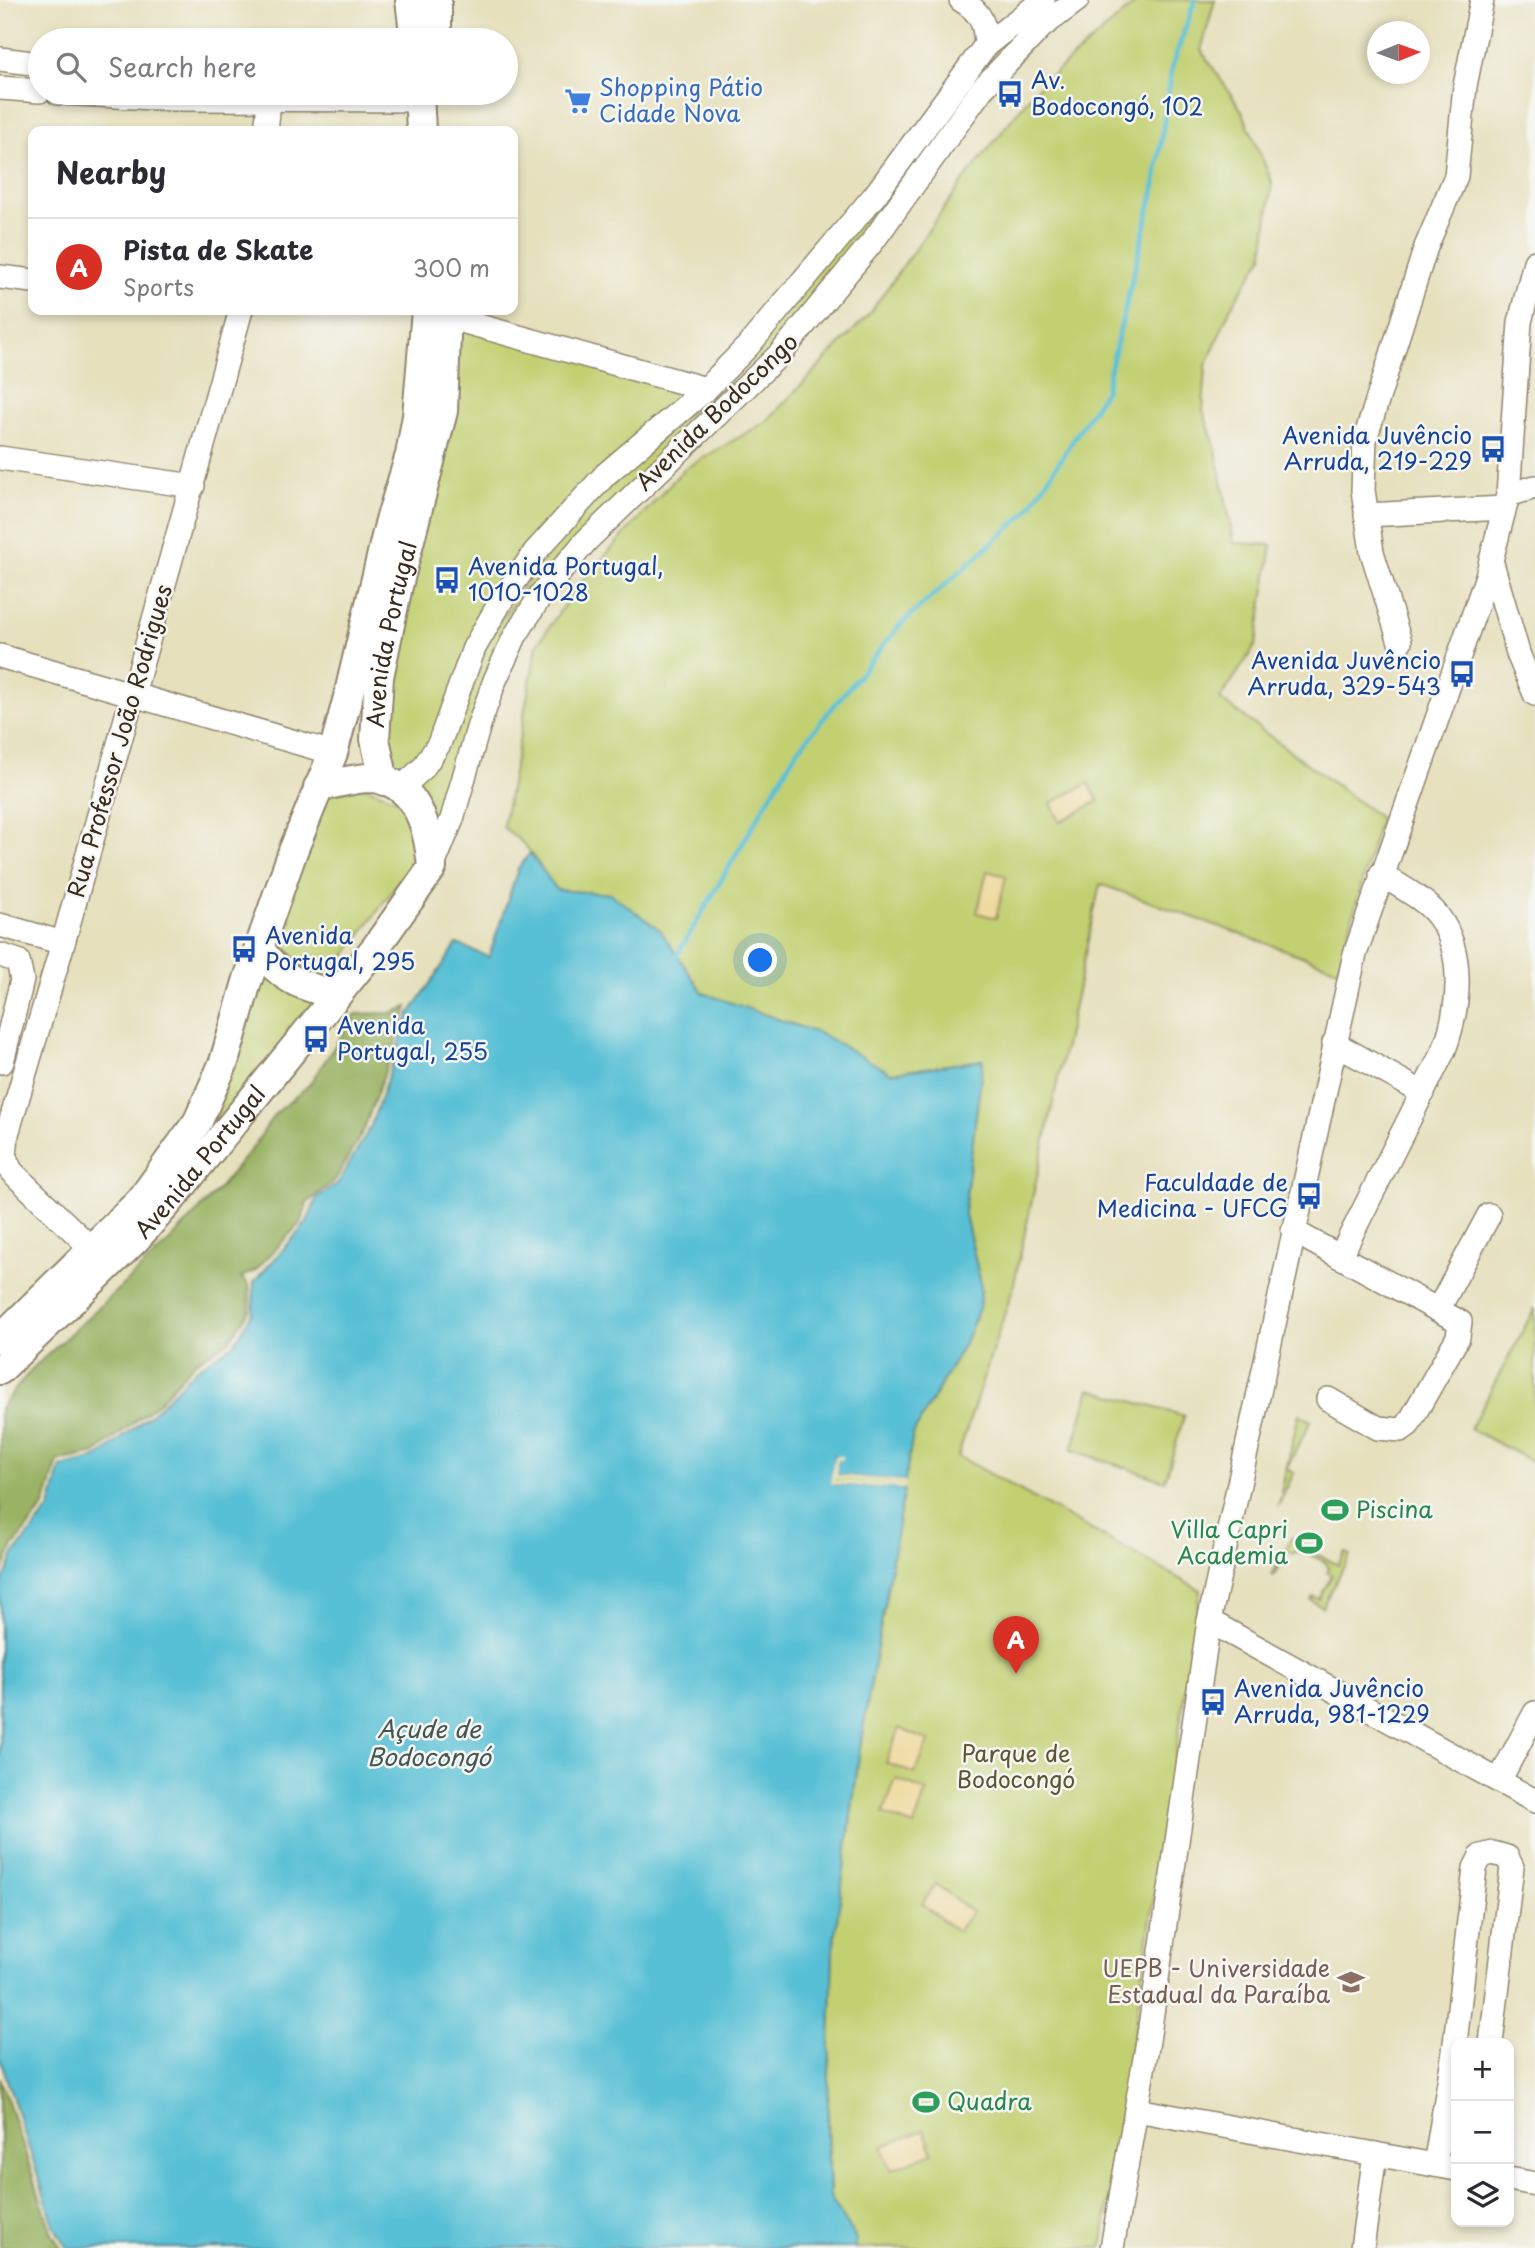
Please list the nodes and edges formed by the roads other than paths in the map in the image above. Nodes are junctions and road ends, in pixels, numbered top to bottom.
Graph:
1 (410, 0) edge
2 (437, 0) edge
3 (961, 0) edge
4 (1027, 0) edge
5 (1042, 0) edge
6 (1077, 0) edge
7 (1482, 0) edge
8 (414, 28) edge
9 (437, 28) edge
10 (986, 45) junction
11 (0, 60) edge
12 (28, 63) edge
13 (0, 88) edge
14 (28, 91) edge
15 (269, 105) edge
16 (425, 105) edge
17 (430, 105) edge
18 (267, 126) edge
19 (422, 126) edge
20 (438, 126) edge
21 (1535, 262) edge
22 (0, 276) edge
23 (28, 280) edge
24 (237, 315) edge
25 (439, 315) edge
26 (440, 315) edge
27 (450, 315) edge
28 (706, 388) junction
29 (0, 458) edge
30 (193, 486) junction
31 (1535, 487) edge
32 (1506, 502) junction
33 (1366, 515) junction
34 (1491, 560) junction
35 (1524, 635) edge
36 (1400, 642) dead end
37 (0, 656) edge
38 (1535, 694) edge
39 (133, 696) junction
40 (333, 752) junction
41 (392, 785) junction
42 (318, 787) junction
43 (432, 868) junction
44 (1381, 874) junction
45 (0, 925) edge
46 (64, 943) junction
47 (259, 948) junction
48 (0, 955) edge
49 (337, 995) junction
50 (1334, 1043) junction
51 (2, 1062) dead end
52 (1423, 1093) junction
53 (9, 1098) edge
54 (1489, 1215) dead end
55 (1293, 1231) junction
56 (91, 1248) junction
57 (1340, 1257) junction
58 (1438, 1308) junction
59 (0, 1339) edge
60 (0, 1370) edge
61 (1328, 1399) dead end
62 (1209, 1621) junction
63 (1535, 1713) edge
64 (1499, 1781) junction
65 (1535, 1801) edge
66 (1456, 2038) edge
67 (1492, 2038) edge
68 (1451, 2095) edge
69 (1137, 2110) junction
70 (1375, 2154) junction
71 (1446, 2167) edge
72 (1514, 2180) edge
73 (1535, 2184) edge
74 (1112, 2248) edge
75 (1362, 2248) edge

1 - 8 main road
2 - 9 main road
3 - 10 street
4 - 5 street
5 - 10 street, Avenida Bodocongo
6 - 43 street, Avenida Bodocongo
7 - 33 street
10 - 28 street, Avenida Bodocongo
11 - 12 street
13 - 14 street
15 - 18 street
16 - 19 main road
17 - 20 main road
21 - 32 street
22 - 23 street
24 - 30 street, Rua Professor João Rodrigues
25 - 40 main road, Avenida Portugal
26 - 41 main road, Avenida Portugal
27 - 28 street
28 - 41 street, Avenida Bodocongo
29 - 30 street
30 - 39 street, Rua Professor João Rodrigues
31 - 32 street
32 - 33 street
32 - 34 street
33 - 36 street
34 - 35 street
34 - 44 street
35 - 38 street
37 - 39 street
39 - 40 street
39 - 46 street, Rua Professor João Rodrigues
40 - 42 main road, Avenida Portugal
41 - 42 main road
41 - 43 main road, Avenida Portugal
42 - 47 main road, Avenida Portugal
43 - 49 main road, Avenida Portugal
44 - 50 street
44 - 52 street
45 - 46 street
46 - 53 street, Rua Professor João Rodrigues
47 - 49 main road
47 - 56 main road, Avenida Portugal
48 - 51 street
49 - 60 main road, Avenida Portugal
50 - 52 street
50 - 55 street
52 - 57 street
53 - 56 street, Rua Professor João Rodrigues
54 - 58 street
55 - 57 street
55 - 62 street
56 - 59 main road, Avenida Portugal
57 - 58 street
58 - 61 street
62 - 64 street
62 - 69 street
63 - 64 street
64 - 65 street
66 - 67 street
68 - 71 street
69 - 70 street
69 - 74 street
70 - 71 street
70 - 75 street
72 - 73 street

